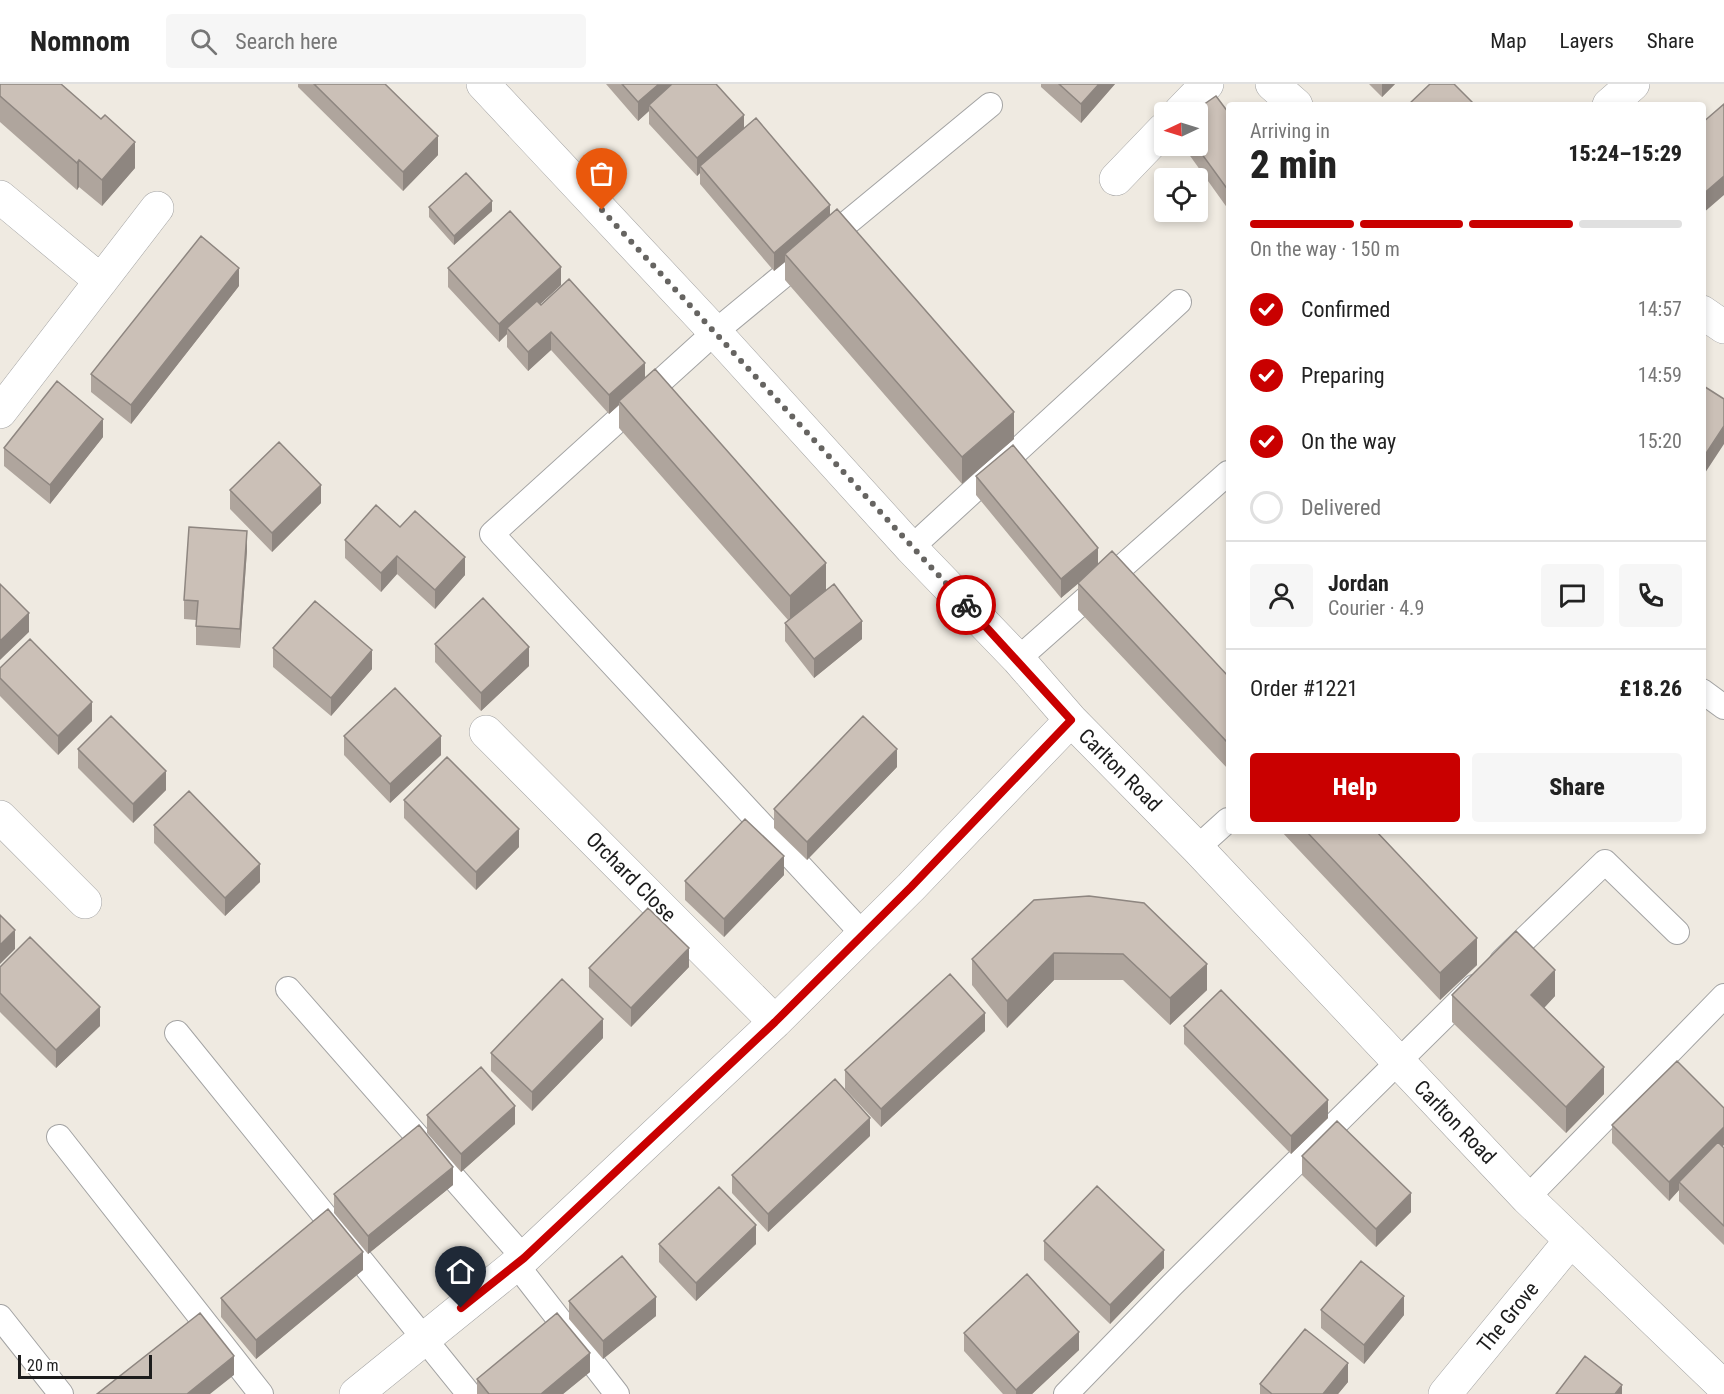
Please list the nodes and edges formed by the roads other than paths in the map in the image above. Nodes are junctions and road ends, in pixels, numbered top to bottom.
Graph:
1 (483, 84) edge
2 (1207, 84) edge
3 (1272, 84) edge
4 (1633, 84) edge
5 (1190, 102) edge
6 (1293, 102) edge
7 (1612, 102) edge
8 (990, 105) dead end
9 (1154, 139) edge
10 (1116, 179) dead end
11 (0, 197) edge
12 (157, 208) dead end
13 (101, 281) junction
14 (1179, 302) dead end
15 (1706, 315) edge
16 (1724, 327) edge
17 (715, 332) junction
18 (0, 412) edge
19 (1226, 475) edge
20 (911, 548) junction
21 (1018, 659) junction
22 (1706, 694) edge
23 (1724, 707) edge
24 (1071, 720) junction
25 (486, 732) dead end
26 (0, 817) edge
27 (1226, 822) edge
28 (1197, 848) junction
29 (85, 902) dead end
30 (1677, 932) dead end
31 (862, 933) junction
32 (288, 989) dead end
33 (1724, 996) edge
34 (775, 1022) junction
35 (177, 1033) dead end
36 (1397, 1061) junction
37 (59, 1137) dead end
38 (1527, 1198) junction
39 (1571, 1240) junction
40 (520, 1261) junction
41 (0, 1317) edge
42 (424, 1337) junction
43 (1720, 1378) edge
44 (61, 1394) edge
45 (261, 1394) edge
46 (356, 1394) edge
47 (469, 1394) edge
48 (617, 1394) edge
49 (1066, 1394) edge
50 (1445, 1394) edge

1 - 17 street, Carlton Road
2 - 5 street
3 - 6 street
4 - 7 street
8 - 17 lane
9 - 10 street
11 - 13 street
12 - 13 street
13 - 18 street
14 - 20 lane
15 - 16 street
17 - 20 street, Carlton Road
17 - 31 lane
19 - 21 lane
20 - 21 street, Carlton Road
21 - 24 street, Carlton Road
22 - 23 lane
24 - 28 street, Carlton Road
24 - 31 street
25 - 34 street, Orchard Close
26 - 29 street
27 - 28 lane
28 - 36 street, Carlton Road
30 - 36 lane
31 - 34 street
32 - 40 lane
33 - 38 lane
34 - 40 street
35 - 42 lane
36 - 38 street, Carlton Road
36 - 49 lane
37 - 45 lane
38 - 39 street, Carlton Road
39 - 43 street, Carlton Road
39 - 50 street, The Grove
40 - 42 street
40 - 48 lane
41 - 44 lane
42 - 46 street
42 - 47 lane

